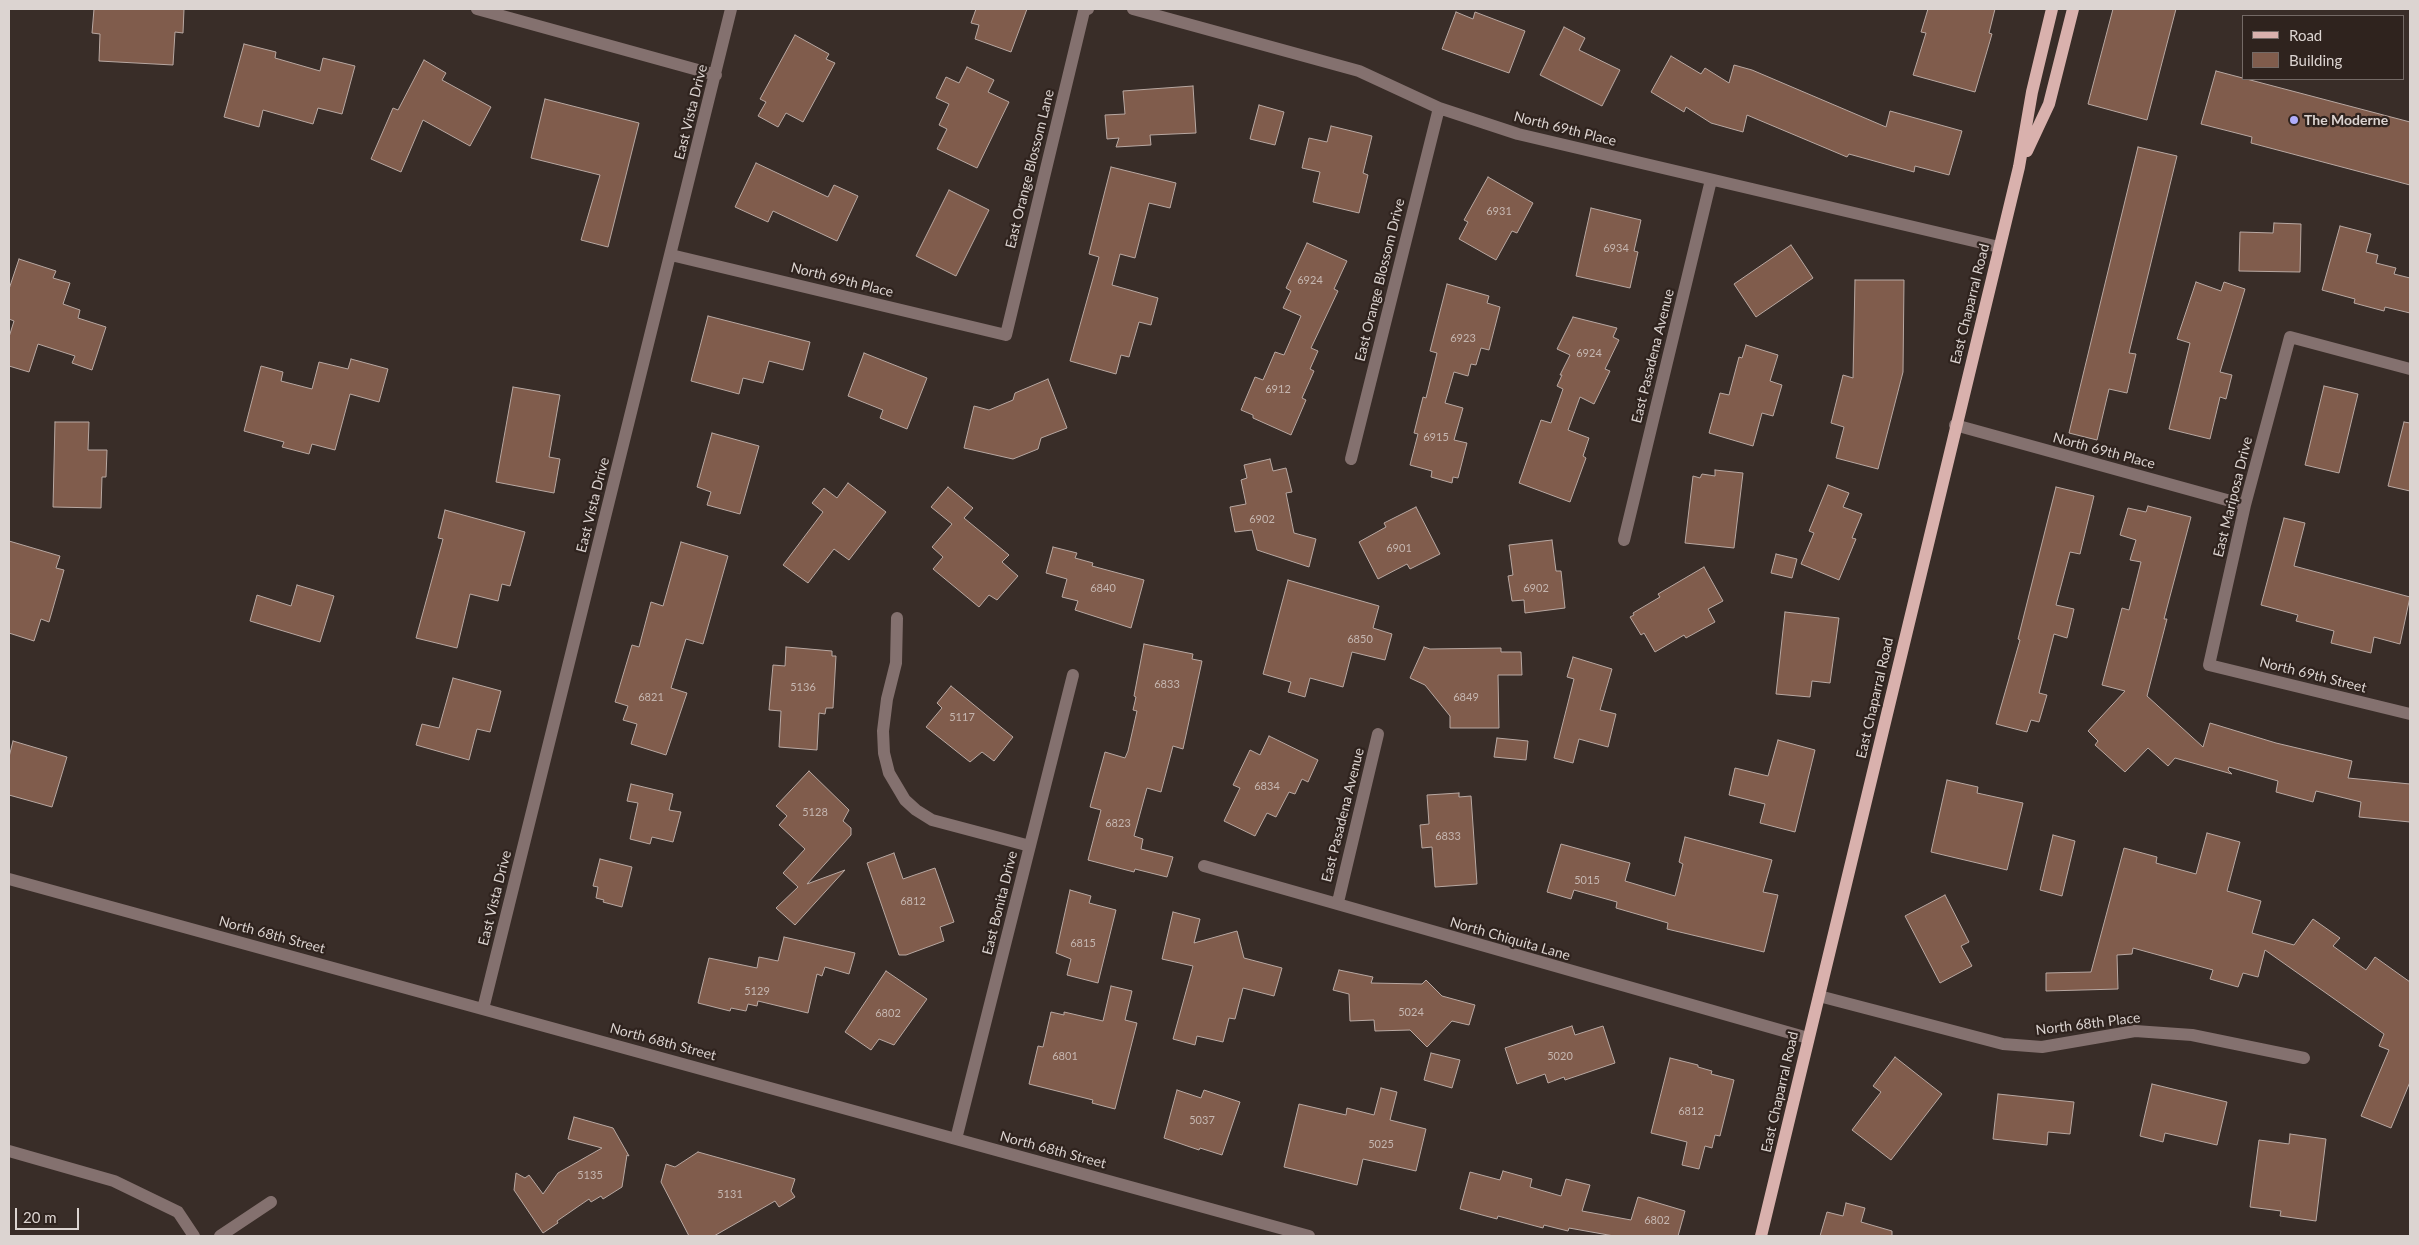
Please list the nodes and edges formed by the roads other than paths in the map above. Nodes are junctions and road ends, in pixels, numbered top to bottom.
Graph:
1 (477, 9) edge
2 (731, 9) edge
3 (1133, 9) edge
4 (2052, 9) edge
5 (2073, 9) edge
6 (1086, 10) edge
7 (716, 75) junction
8 (1439, 108) junction
9 (2019, 167) junction
10 (1711, 180) junction
11 (1999, 247) junction
12 (671, 255) junction
13 (1006, 335) joint
14 (2410, 369) edge
15 (1956, 425) junction
16 (1351, 459) dead end
17 (2245, 505) junction
18 (1624, 540) dead end
19 (897, 618) dead end
20 (2209, 665) joint
21 (1073, 676) dead end
22 (2410, 714) edge
23 (1378, 734) dead end
24 (1030, 846) junction
25 (1204, 866) dead end
26 (9, 878) edge
27 (1338, 902) junction
28 (1819, 996) junction
29 (483, 1009) junction
30 (1808, 1038) junction
31 (2304, 1058) dead end
32 (956, 1139) junction
33 (9, 1151) edge
34 (271, 1202) dead end
35 (194, 1236) edge
36 (220, 1236) edge
37 (1309, 1236) edge
38 (1761, 1236) edge

1 - 7 street
2 - 7 street, East Vista Drive
3 - 8 street, North 69th Place
4 - 9 main road, East Chaparral Road
5 - 9 main road, East Chaparral Road
6 - 13 street, East Orange Blossom Lane
7 - 12 street, East Vista Drive
8 - 10 street, North 69th Place
8 - 16 street, East Orange Blossom Drive
9 - 11 main road, East Chaparral Road
10 - 11 street, North 69th Place
10 - 18 street, East Pasadena Avenue
11 - 15 main road, East Chaparral Road
12 - 13 street, North 69th Place
12 - 29 street, East Vista Drive
14 - 17 street, East Mariposa Drive
15 - 17 street, North 69th Place
15 - 28 main road, East Chaparral Road
17 - 20 street, East Mariposa Drive
19 - 24 street
20 - 22 street, North 69th Street
21 - 24 street, East Bonita Drive
23 - 27 street, East Pasadena Avenue
24 - 32 street, East Bonita Drive
25 - 27 street, North Chiquita Lane
26 - 29 street, North 68th Street
27 - 30 street, North Chiquita Lane
28 - 30 main road, East Chaparral Road
28 - 31 street, North 68th Place
29 - 32 street, North 68th Street
30 - 38 main road, East Chaparral Road
32 - 37 street, North 68th Street
33 - 35 street
34 - 36 street

